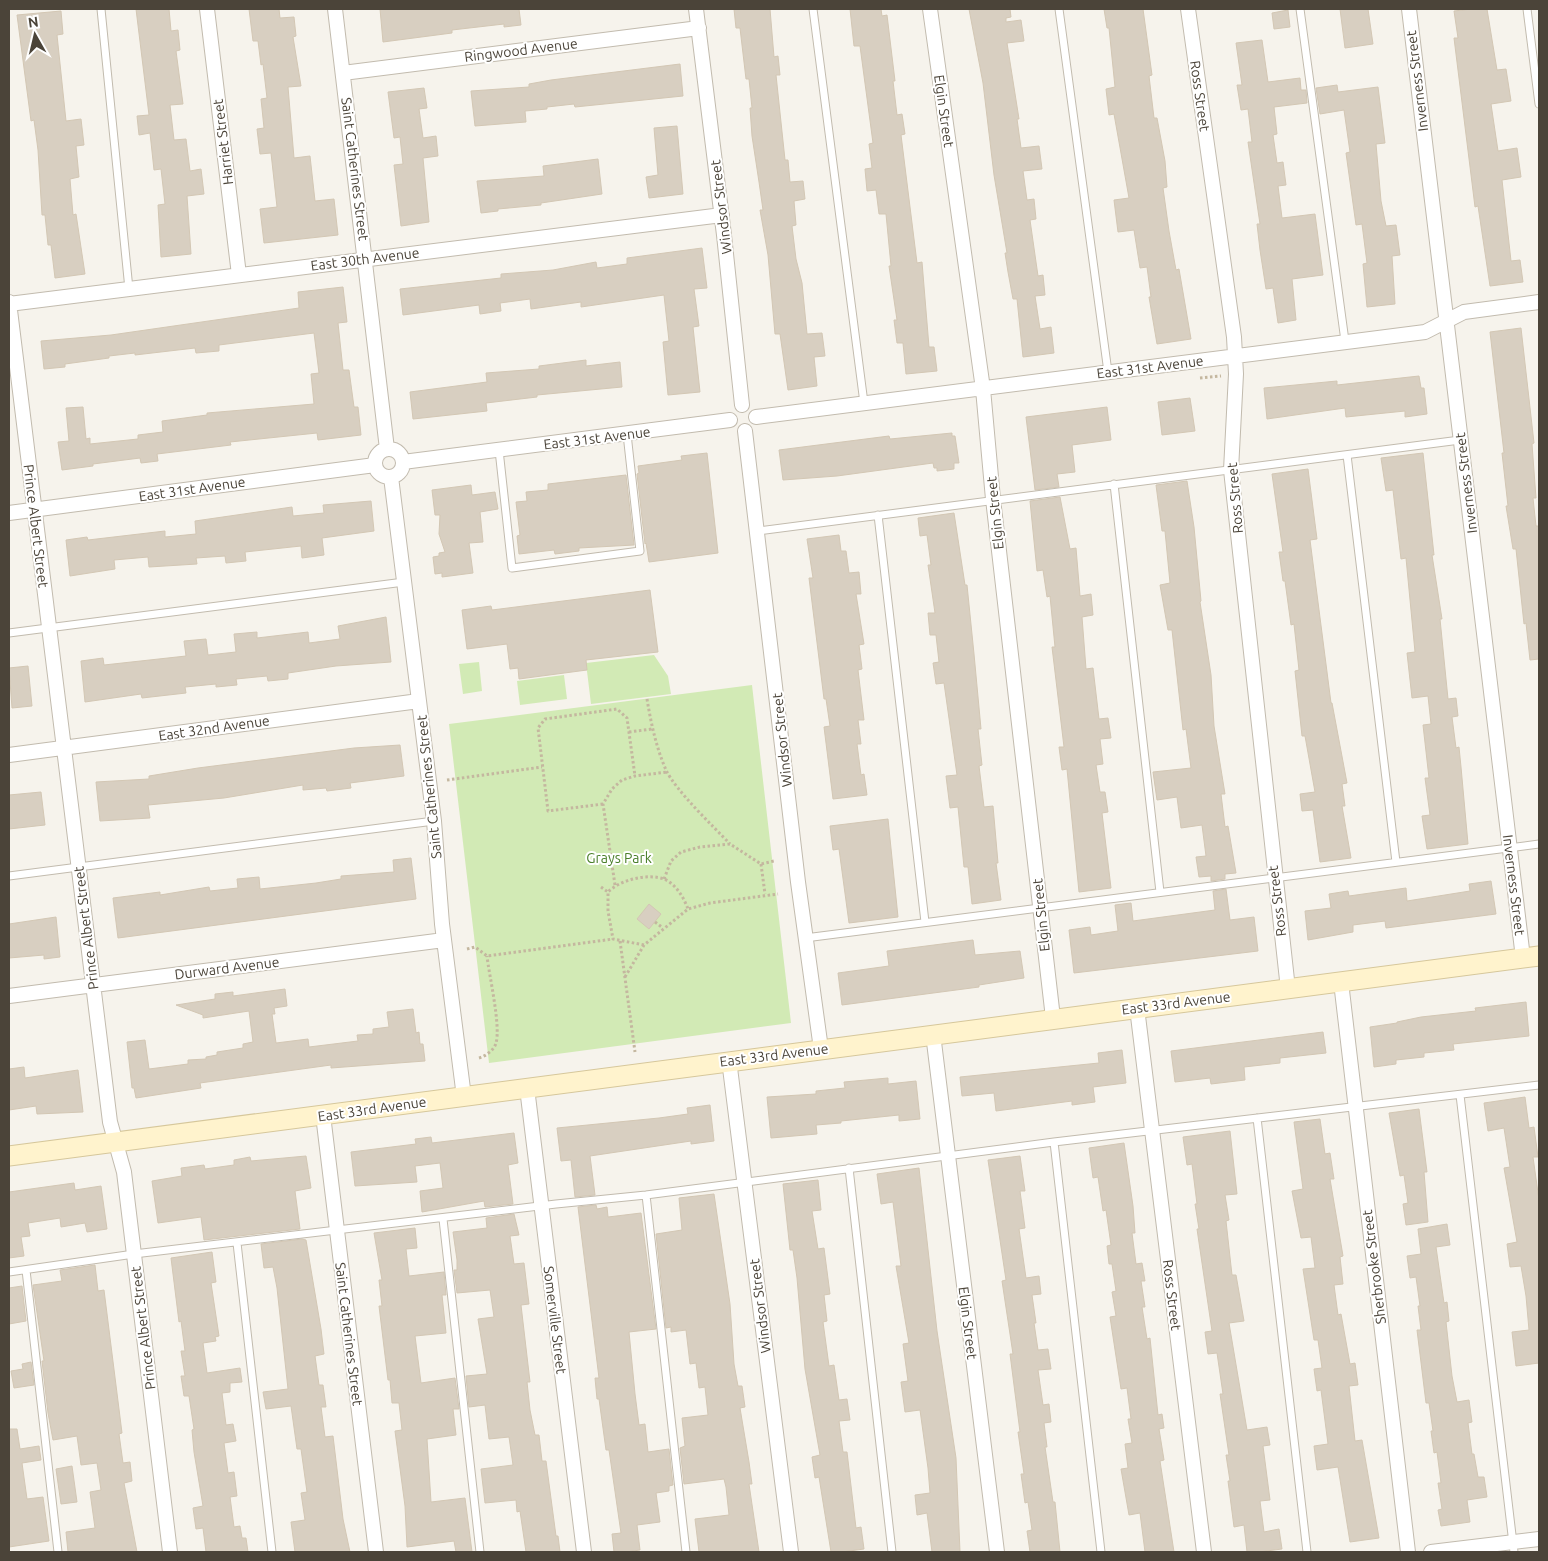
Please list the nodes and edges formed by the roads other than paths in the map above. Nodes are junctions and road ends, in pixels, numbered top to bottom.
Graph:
1 (101, 9) edge
2 (207, 9) edge
3 (335, 9) edge
4 (696, 9) edge
5 (813, 9) edge
6 (930, 9) edge
7 (1059, 9) edge
8 (1188, 9) edge
9 (1300, 9) edge
10 (1409, 9) edge
11 (1527, 9) edge
12 (699, 28) junction
13 (343, 73) junction
14 (1539, 104) edge
15 (722, 215) junction
16 (366, 259) junction
17 (239, 275) junction
18 (129, 289) junction
19 (1539, 302) edge
20 (9, 303) edge
21 (1446, 321) junction
22 (1345, 341) junction
23 (1236, 356) junction
24 (13, 366) edge
25 (1108, 372) junction
26 (983, 389) junction
27 (864, 403) junction
28 (742, 405) junction
29 (756, 417) junction
30 (730, 420) junction
31 (745, 431) junction
32 (628, 434) junction
33 (1460, 440) junction
34 (387, 449) junction
35 (499, 450) junction
36 (1347, 455) junction
37 (404, 462) junction
38 (375, 465) junction
39 (1231, 470) junction
40 (391, 477) junction
41 (1114, 484) junction
42 (993, 499) junction
43 (35, 510) junction
44 (9, 513) edge
45 (878, 515) junction
46 (758, 531) junction
47 (404, 582) junction
48 (49, 628) junction
49 (9, 633) edge
50 (419, 702) junction
51 (64, 748) junction
52 (9, 755) edge
53 (434, 821) junction
54 (1539, 844) edge
55 (1509, 848) junction
56 (1396, 862) junction
57 (79, 867) junction
58 (9, 876) edge
59 (1275, 878) junction
60 (1160, 892) junction
61 (1041, 907) junction
62 (925, 922) junction
63 (805, 938) junction
64 (444, 940) junction
65 (1531, 957) edge
66 (1341, 982) junction
67 (93, 984) junction
68 (1288, 989) junction
69 (9, 996) edge
70 (1137, 1008) junction
71 (1053, 1018) junction
72 (933, 1034) junction
73 (821, 1048) junction
74 (729, 1060) junction
75 (1539, 1085) edge
76 (527, 1088) junction
77 (1460, 1095) junction
78 (464, 1097) junction
79 (1355, 1107) junction
80 (323, 1116) junction
81 (1257, 1118) junction
82 (1152, 1131) junction
83 (116, 1142) junction
84 (1054, 1142) junction
85 (9, 1156) edge
86 (947, 1156) junction
87 (850, 1168) junction
88 (745, 1182) junction
89 (646, 1195) junction
90 (541, 1207) junction
91 (443, 1219) junction
92 (337, 1231) junction
93 (237, 1243) junction
94 (134, 1254) junction
95 (26, 1270) junction
96 (9, 1272) edge
97 (1539, 1538) edge
98 (1513, 1547) edge
99 (58, 1552) edge
100 (170, 1552) edge
101 (272, 1552) edge
102 (376, 1552) edge
103 (480, 1552) edge
104 (584, 1552) edge
105 (686, 1552) edge
106 (791, 1552) edge
107 (892, 1552) edge
108 (997, 1552) edge
109 (1101, 1552) edge
110 (1204, 1552) edge
111 (1307, 1552) edge
112 (1408, 1552) edge
113 (1431, 1552) edge

1 - 18 lane
2 - 17 street, Harriet Street
3 - 13 street, Saint Catherines Street
4 - 12 street, Windsor Street
5 - 27 lane
6 - 26 street, Elgin Street
7 - 25 lane
8 - 23 street, Ross Street
9 - 22 lane
10 - 21 street, Inverness Street
11 - 14 lane
12 - 13 street, Ringwood Avenue
12 - 15 street, Windsor Street
13 - 16 street, Saint Catherines Street
15 - 16 street, East 30th Avenue
15 - 28 street, Windsor Street
16 - 17 street, East 30th Avenue
16 - 34 street, Saint Catherines Street
17 - 18 street, East 30th Avenue
18 - 20 street, East 30th Avenue
19 - 21 street, East 31st Avenue
20 - 24 street, Prince Albert Street
21 - 22 street, East 31st Avenue
21 - 33 street, Inverness Street
22 - 23 street, East 31st Avenue
23 - 25 street, East 31st Avenue
23 - 39 street, Ross Street
24 - 43 street, Prince Albert Street
25 - 26 street, East 31st Avenue
26 - 27 street, East 31st Avenue
26 - 42 street, Elgin Street
27 - 29 street, East 31st Avenue
28 - 29 street
28 - 30 street
29 - 31 street
30 - 31 street
30 - 32 street, East 31st Avenue
31 - 46 street, Windsor Street
32 - 35 street, East 31st Avenue
32 - 35 lane
33 - 36 lane
33 - 55 street, Inverness Street
34 - 37 street
34 - 38 street
35 - 37 street, East 31st Avenue
36 - 39 lane
36 - 56 lane
37 - 40 street
38 - 40 street
38 - 43 street, East 31st Avenue
39 - 41 lane
39 - 59 street, Ross Street
40 - 47 street, Saint Catherines Street
41 - 42 lane
41 - 60 lane
42 - 45 lane
42 - 61 street, Elgin Street
43 - 44 street, East 31st Avenue
43 - 48 street, Prince Albert Street
45 - 46 lane
45 - 62 lane
46 - 63 street, Windsor Street
47 - 48 lane
47 - 50 street, Saint Catherines Street
48 - 49 lane
48 - 51 street, Prince Albert Street
50 - 51 street, East 32nd Avenue
50 - 53 street, Saint Catherines Street
51 - 52 street, East 32nd Avenue
51 - 57 street, Prince Albert Street
53 - 57 lane
53 - 64 street, Saint Catherines Street
54 - 55 lane
55 - 56 lane
55 - 65 street, Inverness Street
56 - 59 lane
57 - 58 lane
57 - 67 street, Prince Albert Street
59 - 60 lane
59 - 68 street, Ross Street
60 - 61 lane
61 - 62 lane
61 - 71 street, Elgin Street
62 - 63 lane
63 - 73 street, Windsor Street
64 - 67 street, Durward Avenue
64 - 78 street, Saint Catherines Street
65 - 66 street, East 33rd Avenue
66 - 68 street, East 33rd Avenue
66 - 79 street, Sherbrooke Street
67 - 69 street, Durward Avenue
67 - 83 street, Prince Albert Street
68 - 70 street, East 33rd Avenue
70 - 71 street, East 33rd Avenue
70 - 82 street, Ross Street
71 - 72 street, East 33rd Avenue
72 - 73 street, East 33rd Avenue
72 - 86 street, Elgin Street
73 - 74 street, East 33rd Avenue
74 - 76 street, East 33rd Avenue
74 - 88 street, Windsor Street
75 - 77 lane
76 - 78 street, East 33rd Avenue
76 - 90 street, Somerville Street
77 - 79 lane
77 - 98 lane
78 - 80 street, East 33rd Avenue
79 - 81 lane
79 - 112 street, Sherbrooke Street
80 - 83 street, East 33rd Avenue
80 - 92 street, Saint Catherines Street
81 - 82 lane
81 - 111 lane
82 - 84 lane
82 - 110 street, Ross Street
83 - 85 street, East 33rd Avenue
83 - 94 street, Prince Albert Street
84 - 86 lane
84 - 109 lane
86 - 87 lane
86 - 108 street, Elgin Street
87 - 88 lane
87 - 107 lane
88 - 89 lane
88 - 106 street, Windsor Street
89 - 90 lane
89 - 105 lane
90 - 91 lane
90 - 104 street, Somerville Street
91 - 92 lane
91 - 103 lane
92 - 93 lane
92 - 102 street, Saint Catherines Street
93 - 94 lane
93 - 101 lane
94 - 95 lane
94 - 100 street, Prince Albert Street
95 - 96 lane
95 - 99 lane
97 - 98 street
98 - 113 street

